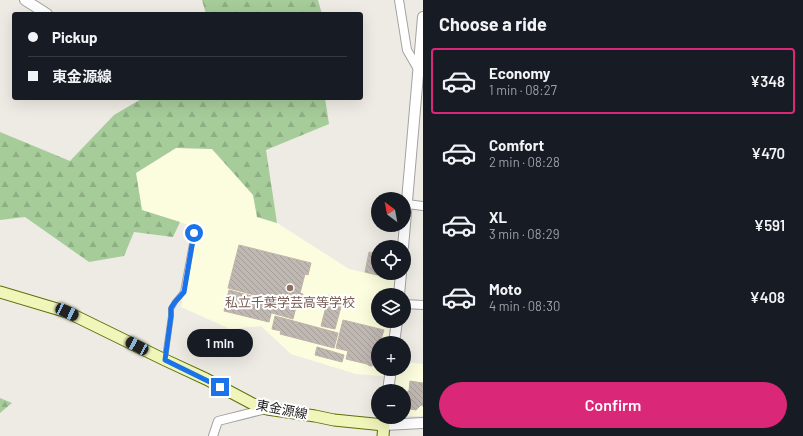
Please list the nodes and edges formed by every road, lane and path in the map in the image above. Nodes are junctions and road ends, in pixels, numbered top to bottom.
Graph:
1 (25, 0) edge
2 (399, 0) edge
3 (44, 12) edge
4 (423, 17) edge
5 (421, 67) edge
6 (408, 192) edge
7 (411, 204) edge
8 (423, 206) edge
9 (194, 233) dead end
10 (0, 292) edge
11 (411, 304) edge
12 (423, 305) edge
13 (165, 360) junction
14 (267, 409) junction
15 (371, 421) edge
16 (411, 422) edge
17 (423, 423) edge
18 (385, 424) edge
19 (213, 436) edge
20 (383, 436) edge

1 - 3 street
2 - 5 street
4 - 5 street
5 - 6 street
7 - 8 street
9 - 13 lane
10 - 13 main road, 東金源線
11 - 12 street
13 - 14 main road, 東金源線
14 - 15 main road, 東金源線
14 - 19 street
16 - 17 street
18 - 20 main road

